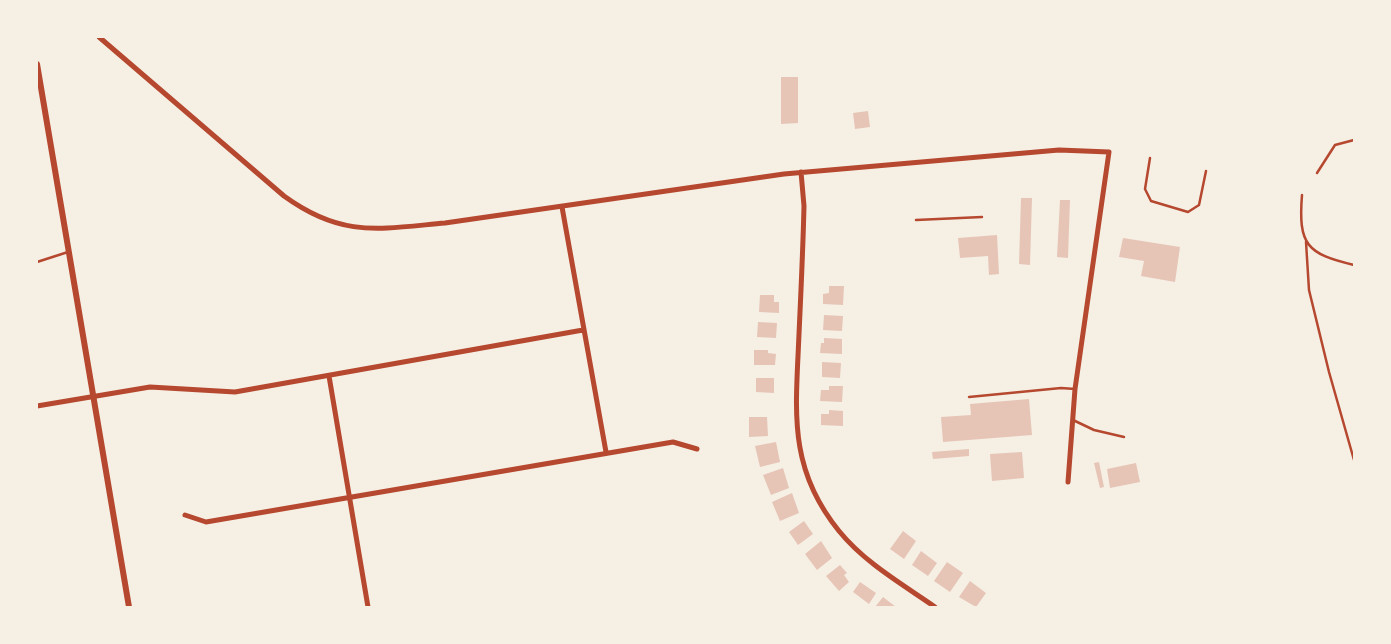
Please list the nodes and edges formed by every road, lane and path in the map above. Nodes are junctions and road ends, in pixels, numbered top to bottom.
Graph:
1 (99, 37) edge
2 (37, 64) edge
3 (1354, 140) edge
4 (1150, 158) dead end
5 (1206, 171) dead end
6 (802, 172) junction
7 (1317, 173) dead end
8 (1302, 195) dead end
9 (562, 207) junction
10 (982, 217) dead end
11 (916, 220) dead end
12 (1306, 242) junction
13 (68, 253) junction
14 (37, 262) edge
15 (1354, 265) edge
16 (583, 330) junction
17 (329, 376) junction
18 (1075, 389) junction
19 (93, 395) junction
20 (969, 397) dead end
21 (37, 406) edge
22 (1073, 420) junction
23 (1124, 438) dead end
24 (697, 449) dead end
25 (606, 452) junction
26 (1354, 460) edge
27 (1068, 482) dead end
28 (349, 496) junction
29 (186, 515) dead end
30 (129, 607) edge
31 (368, 607) edge
32 (935, 607) edge

1 - 9 street
2 - 13 street
3 - 7 lane
4 - 5 lane
6 - 9 street
6 - 18 street
6 - 32 street
8 - 12 lane
9 - 16 street
10 - 11 lane
12 - 15 lane
12 - 26 lane
13 - 14 lane
13 - 19 street
16 - 17 street
16 - 25 street
17 - 19 street
17 - 28 street
18 - 20 lane
18 - 22 street
19 - 21 street
19 - 30 street
22 - 23 lane
22 - 27 street
24 - 25 street
25 - 28 street
28 - 29 street
28 - 31 street

